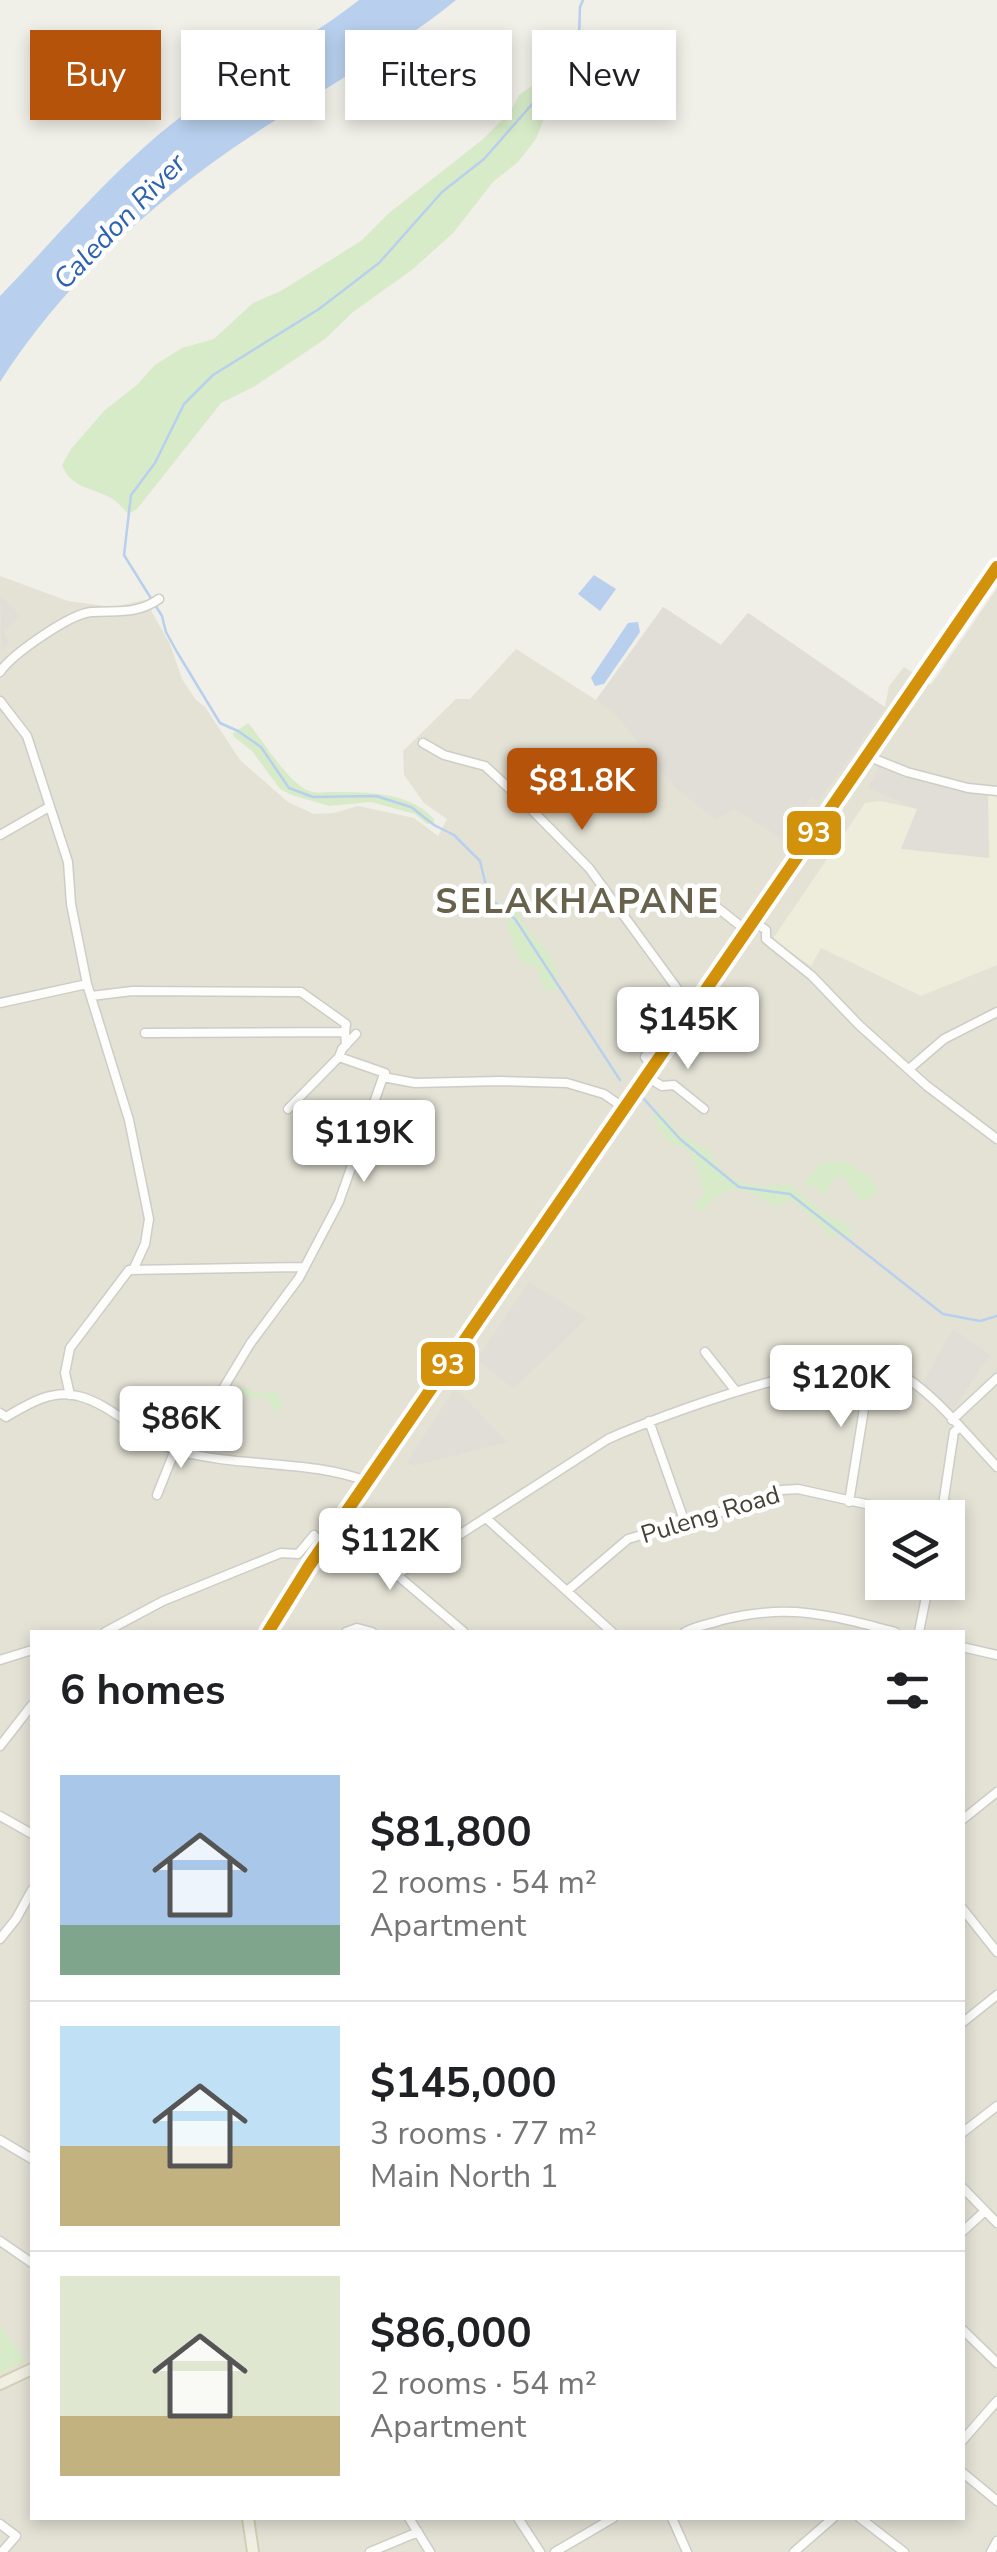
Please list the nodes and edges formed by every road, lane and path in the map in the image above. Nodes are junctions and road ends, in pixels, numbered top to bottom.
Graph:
1 (997, 567) edge
2 (159, 599) dead end
3 (0, 672) edge
4 (0, 702) edge
5 (423, 744) dead end
6 (866, 756) junction
7 (997, 791) edge
8 (49, 807) junction
9 (0, 835) edge
10 (704, 897) dead end
11 (751, 927) junction
12 (86, 984) junction
13 (91, 996) junction
14 (0, 1003) edge
15 (997, 1012) edge
16 (345, 1032) junction
17 (145, 1033) dead end
18 (356, 1034) dead end
19 (346, 1045) junction
20 (340, 1057) junction
21 (652, 1066) junction
22 (909, 1069) junction
23 (645, 1076) junction
24 (383, 1078) junction
25 (624, 1108) junction
26 (288, 1109) dead end
27 (704, 1110) dead end
28 (997, 1139) edge
29 (304, 1267) junction
30 (134, 1270) junction
31 (705, 1352) dead end
32 (870, 1365) junction
33 (997, 1378) edge
34 (735, 1390) junction
35 (70, 1395) junction
36 (0, 1413) edge
37 (952, 1420) junction
38 (648, 1421) junction
39 (959, 1428) junction
40 (175, 1450) junction
41 (191, 1454) junction
42 (997, 1467) edge
43 (370, 1482) junction
44 (157, 1495) dead end
45 (944, 1500) edge
46 (849, 1502) junction
47 (865, 1505) edge
48 (486, 1518) junction
49 (684, 1520) junction
50 (336, 1529) junction
51 (314, 1534) dead end
52 (303, 1546) junction
53 (317, 1556) junction
54 (397, 1575) junction
55 (567, 1591) junction
56 (925, 1600) edge
57 (125, 1619) junction
58 (108, 1630) edge
59 (130, 1630) edge
60 (269, 1630) edge
61 (462, 1630) edge
62 (610, 1630) edge
63 (691, 1630) edge
64 (887, 1630) edge
65 (919, 1630) edge
66 (965, 1649) edge
67 (30, 1651) edge
68 (997, 1655) edge
69 (0, 1660) edge
70 (30, 1711) edge
71 (0, 1746) edge
72 (997, 1792) edge
73 (0, 1816) edge
74 (965, 1818) edge
75 (30, 1833) edge
76 (30, 1894) edge
77 (965, 1912) edge
78 (0, 1939) edge
79 (997, 1952) edge
80 (997, 1994) edge
81 (965, 2021) edge
82 (997, 2106) edge
83 (965, 2131) edge
84 (0, 2140) edge
85 (30, 2158) edge
86 (965, 2190) edge
87 (991, 2212) edge
88 (997, 2224) edge
89 (965, 2230) edge
90 (0, 2241) edge
91 (30, 2263) edge
92 (965, 2332) edge
93 (997, 2363) edge
94 (30, 2369) edge
95 (0, 2384) edge
96 (997, 2401) edge
97 (965, 2438) edge
98 (965, 2474) edge
99 (997, 2501) edge
100 (248, 2520) edge
101 (410, 2520) edge
102 (519, 2520) edge
103 (609, 2520) edge
104 (673, 2520) edge
105 (831, 2520) edge
106 (863, 2520) edge
107 (0, 2524) edge
108 (418, 2532) junction
109 (888, 2540) junction
110 (997, 2541) edge
111 (2, 2552) edge
112 (252, 2552) edge
113 (370, 2552) edge
114 (430, 2552) edge
115 (540, 2552) edge
116 (555, 2552) edge
117 (687, 2552) edge
118 (794, 2552) edge
119 (884, 2552) edge
120 (904, 2552) edge
121 (991, 2552) edge

1 - 6 main road
2 - 3 street
4 - 8 street
5 - 21 street
6 - 7 street
6 - 11 main road
8 - 9 street
8 - 12 street
10 - 11 street
11 - 21 main road
11 - 22 street
12 - 13 street
12 - 14 street
13 - 16 street
13 - 30 street
15 - 22 street
16 - 17 street
16 - 19 street
18 - 19 street
19 - 20 street
20 - 24 street
20 - 26 street
21 - 23 main road
22 - 28 street
23 - 25 main road
23 - 27 street
24 - 25 street
24 - 29 street
25 - 43 main road
29 - 30 street
29 - 41 street
30 - 35 street
31 - 34 street
32 - 34 street
32 - 37 street
32 - 46 street
33 - 37 street
34 - 38 street
35 - 36 street
35 - 40 street
37 - 39 street
38 - 48 street
38 - 49 street
39 - 42 street
39 - 45 street
40 - 41 street
40 - 44 street
41 - 43 street
43 - 50 main road
46 - 47 street, Puleng Road
46 - 49 street, Puleng Road
48 - 54 street
48 - 55 street
49 - 55 street, Puleng Road
50 - 53 main road
50 - 54 street
51 - 52 street
52 - 53 street
52 - 57 street
53 - 60 main road
54 - 61 street
55 - 62 street
56 - 65 street
57 - 58 street
57 - 59 street
63 - 64 street
66 - 68 street
67 - 69 street
70 - 71 street
72 - 74 street
73 - 75 street
76 - 78 street
77 - 79 street
80 - 81 street
82 - 83 street
84 - 85 street
86 - 87 street
87 - 88 street
87 - 89 street
90 - 91 street
92 - 93 street
94 - 95 main road
96 - 97 street
98 - 99 street
100 - 112 main road
101 - 108 street
102 - 115 street
103 - 116 street
104 - 117 street
105 - 118 street
106 - 109 street
107 - 111 street
108 - 113 street
108 - 114 street
109 - 119 street
109 - 120 street
110 - 121 street

